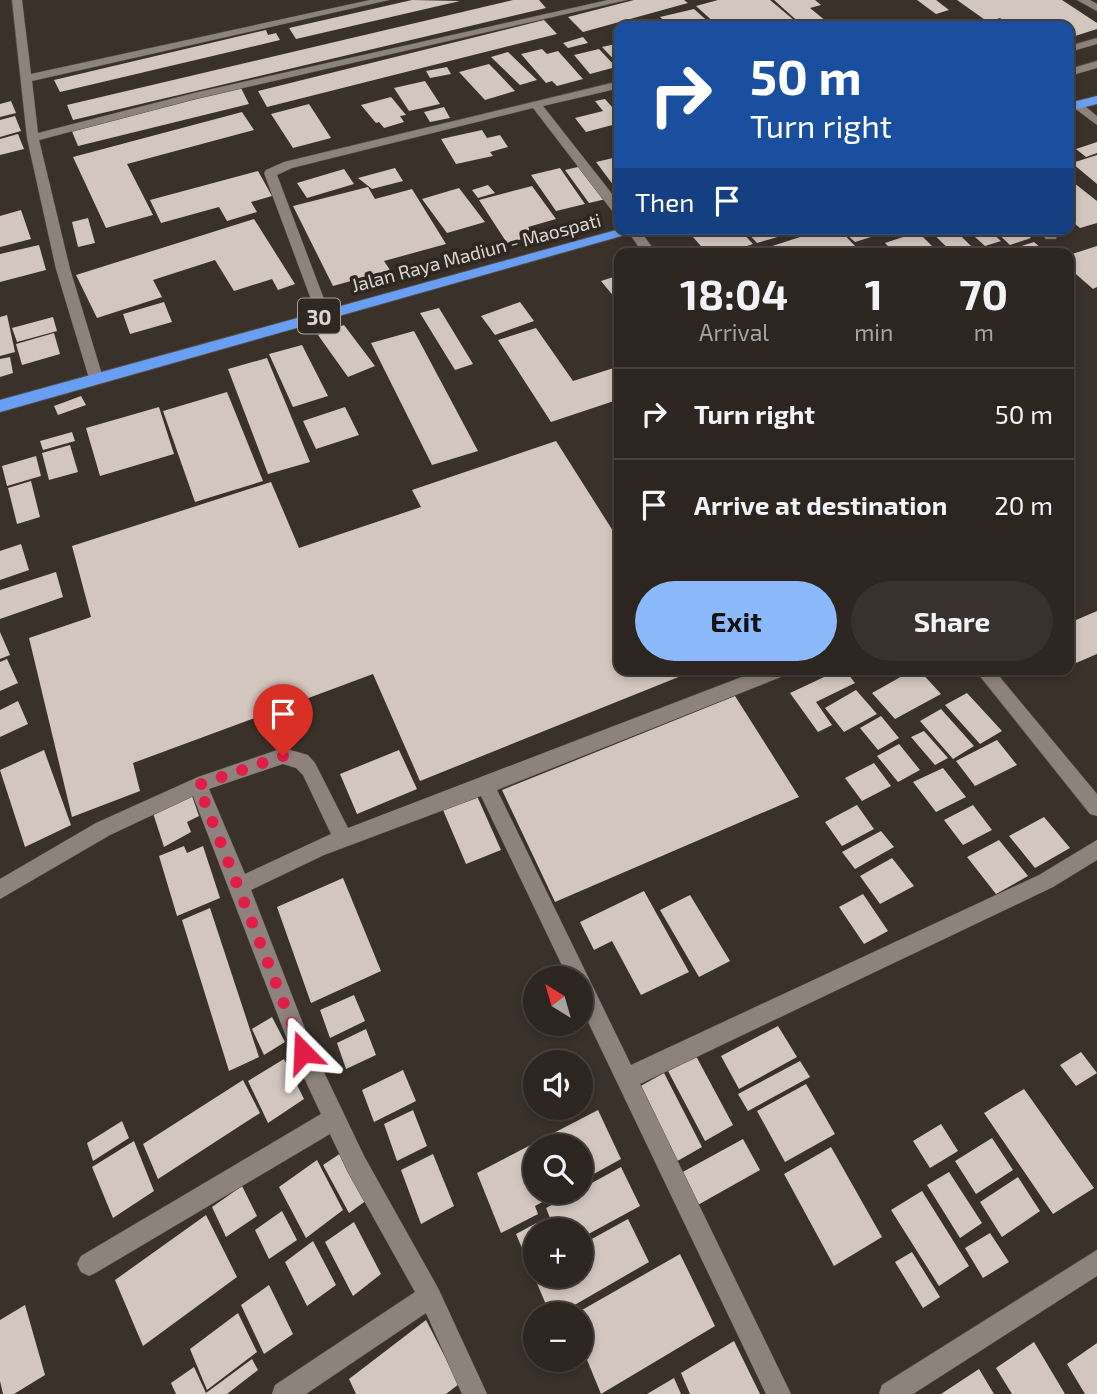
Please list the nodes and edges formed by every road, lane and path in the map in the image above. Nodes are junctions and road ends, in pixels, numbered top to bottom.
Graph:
1 (17, 0) edge
2 (384, 0) edge
3 (545, 0) edge
4 (622, 0) edge
5 (1082, 0) edge
6 (1097, 8) edge
7 (559, 15) junction
8 (1097, 41) edge
9 (1074, 48) edge
10 (1097, 64) edge
11 (1074, 71) edge
12 (24, 79) junction
13 (614, 85) edge
14 (1097, 100) edge
15 (536, 104) junction
16 (1074, 106) edge
17 (1074, 107) edge
18 (1097, 122) edge
19 (33, 138) junction
20 (614, 205) edge
21 (617, 235) edge
22 (323, 315) junction
23 (96, 378) junction
24 (0, 406) edge
25 (767, 675) edge
26 (987, 675) edge
27 (198, 785) junction
28 (486, 786) junction
29 (1097, 808) edge
30 (344, 840) junction
31 (1097, 849) edge
32 (240, 886) junction
33 (0, 889) edge
34 (572, 966) edge
35 (593, 1010) edge
36 (626, 1079) junction
37 (334, 1119) junction
38 (1097, 1262) edge
39 (89, 1264) dead end
40 (430, 1296) junction
41 (285, 1394) edge
42 (475, 1394) edge
43 (779, 1394) edge
44 (891, 1394) edge

1 - 12 street
2 - 12 street
3 - 7 street
4 - 7 street
5 - 6 street
7 - 19 street
8 - 9 street
10 - 11 street
12 - 19 street
13 - 15 street
14 - 16 highway
15 - 20 street
15 - 22 street
17 - 18 street
19 - 23 street
21 - 22 highway, Jalan Raya Madiun - Maospati / 30
22 - 23 highway, Jalan Raya Madiun - Maospati / 30
23 - 24 highway, Jalan Raya Madiun - Maospati / 30
25 - 28 street
26 - 29 street
27 - 30 street
27 - 32 street
27 - 33 street
28 - 30 street
28 - 34 street
30 - 32 street
31 - 36 street
32 - 37 street
35 - 36 street
36 - 43 street
37 - 39 street
37 - 40 street
38 - 44 street
40 - 41 street
40 - 42 street

